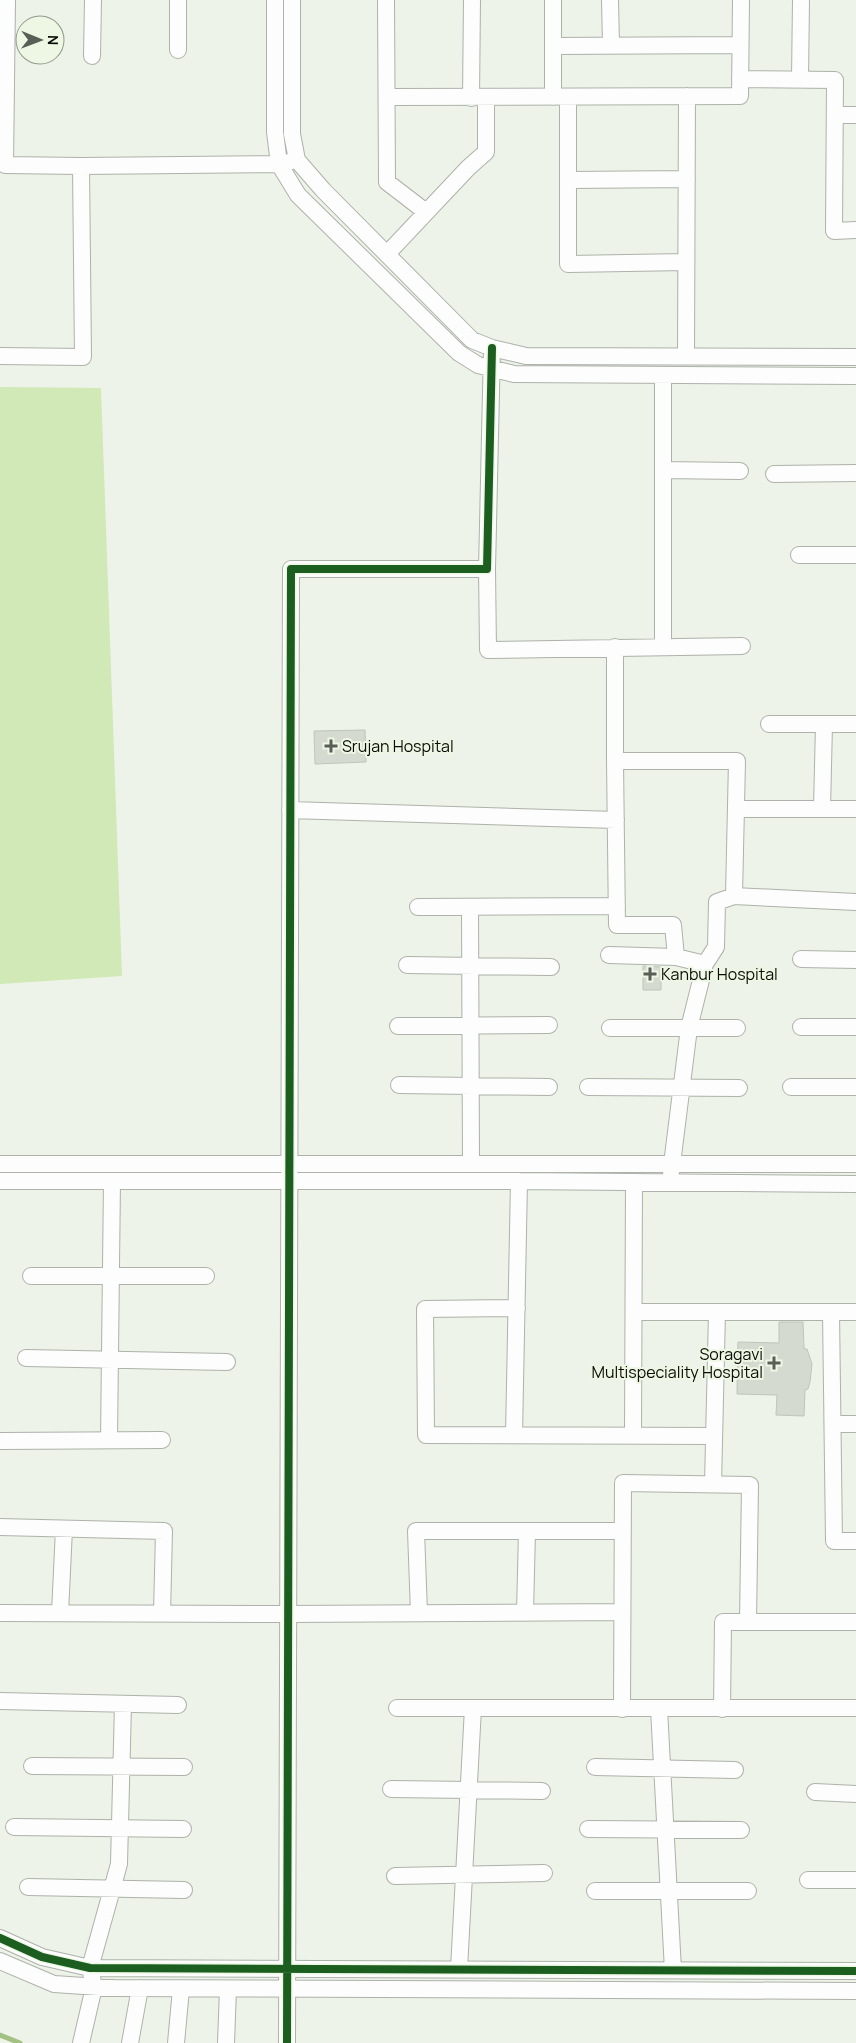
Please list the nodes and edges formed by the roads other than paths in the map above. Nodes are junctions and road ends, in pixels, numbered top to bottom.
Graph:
1 (7, 0) edge
2 (93, 0) edge
3 (178, 0) edge
4 (275, 0) edge
5 (292, 0) edge
6 (386, 0) edge
7 (472, 0) edge
8 (553, 0) edge
9 (610, 0) edge
10 (741, 0) edge
11 (801, 0) edge
12 (740, 45) junction
13 (553, 46) junction
14 (611, 46) junction
15 (3, 47) edge
16 (178, 50) dead end
17 (92, 56) dead end
18 (740, 78) junction
19 (800, 79) junction
20 (687, 96) junction
21 (387, 97) junction
22 (561, 97) junction
23 (479, 98) junction
24 (834, 115) junction
25 (856, 115) edge
26 (297, 160) junction
27 (279, 164) junction
28 (81, 166) junction
29 (568, 180) junction
30 (687, 180) junction
31 (426, 212) junction
32 (856, 230) edge
33 (387, 254) junction
34 (686, 262) junction
35 (492, 348) junction
36 (0, 356) edge
37 (686, 356) junction
38 (856, 356) edge
39 (491, 368) junction
40 (663, 375) junction
41 (856, 376) edge
42 (663, 470) junction
43 (740, 471) dead end
44 (856, 473) edge
45 (774, 474) dead end
46 (799, 555) dead end
47 (856, 555) edge
48 (487, 569) junction
49 (742, 646) dead end
50 (663, 647) junction
51 (615, 648) junction
52 (769, 724) dead end
53 (824, 724) junction
54 (856, 724) edge
55 (615, 761) junction
56 (737, 809) junction
57 (822, 809) junction
58 (856, 809) edge
59 (290, 810) junction
60 (616, 820) junction
61 (734, 896) junction
62 (856, 902) edge
63 (617, 906) junction
64 (418, 907) dead end
65 (470, 907) junction
66 (609, 954) dead end
67 (676, 956) junction
68 (801, 959) dead end
69 (856, 960) edge
70 (705, 964) junction
71 (406, 965) dead end
72 (470, 966) junction
73 (551, 966) dead end
74 (470, 1025) junction
75 (549, 1025) dead end
76 (398, 1026) dead end
77 (801, 1027) dead end
78 (856, 1027) edge
79 (610, 1028) dead end
80 (689, 1028) junction
81 (737, 1028) dead end
82 (399, 1085) dead end
83 (471, 1086) junction
84 (588, 1086) dead end
85 (549, 1087) dead end
86 (791, 1087) dead end
87 (856, 1087) edge
88 (681, 1088) junction
89 (739, 1088) dead end
90 (471, 1162) junction
91 (289, 1163) junction
92 (671, 1163) junction
93 (0, 1164) edge
94 (856, 1164) edge
95 (0, 1181) edge
96 (112, 1181) junction
97 (289, 1181) junction
98 (519, 1181) junction
99 (634, 1182) junction
100 (670, 1182) junction
101 (856, 1184) edge
102 (31, 1276) dead end
103 (111, 1276) junction
104 (206, 1276) dead end
105 (516, 1308) junction
106 (634, 1312) junction
107 (717, 1312) junction
108 (832, 1312) junction
109 (856, 1312) edge
110 (26, 1358) dead end
111 (110, 1360) junction
112 (227, 1362) dead end
113 (833, 1424) junction
114 (856, 1424) edge
115 (514, 1435) junction
116 (633, 1435) junction
117 (714, 1436) junction
118 (109, 1440) junction
119 (162, 1440) dead end
120 (0, 1441) edge
121 (713, 1484) junction
122 (0, 1528) edge
123 (64, 1529) junction
124 (527, 1531) junction
125 (623, 1531) junction
126 (856, 1541) edge
127 (622, 1612) junction
128 (0, 1613) edge
129 (419, 1613) junction
130 (525, 1613) junction
131 (60, 1614) junction
132 (162, 1614) junction
133 (288, 1614) junction
134 (748, 1622) junction
135 (856, 1622) edge
136 (0, 1701) edge
137 (123, 1704) junction
138 (178, 1705) dead end
139 (397, 1708) dead end
140 (472, 1708) junction
141 (856, 1708) edge
142 (622, 1709) junction
143 (659, 1709) junction
144 (722, 1709) junction
145 (32, 1766) dead end
146 (122, 1767) junction
147 (184, 1767) dead end
148 (595, 1767) dead end
149 (662, 1768) junction
150 (735, 1770) dead end
151 (391, 1788) dead end
152 (468, 1790) junction
153 (542, 1791) dead end
154 (815, 1792) dead end
155 (856, 1794) edge
156 (14, 1827) dead end
157 (120, 1828) junction
158 (183, 1829) dead end
159 (588, 1829) dead end
160 (665, 1830) junction
161 (742, 1830) dead end
162 (544, 1873) dead end
163 (464, 1875) junction
164 (395, 1876) dead end
165 (808, 1880) dead end
166 (856, 1880) edge
167 (28, 1887) dead end
168 (112, 1888) junction
169 (184, 1890) dead end
170 (595, 1891) dead end
171 (669, 1891) junction
172 (748, 1891) dead end
173 (0, 1938) edge
174 (0, 1961) edge
175 (90, 1968) junction
176 (287, 1968) junction
177 (459, 1969) junction
178 (673, 1970) junction
179 (856, 1971) edge
180 (94, 1987) junction
181 (140, 1988) junction
182 (181, 1988) junction
183 (228, 1989) junction
184 (287, 1989) junction
185 (856, 1991) edge
186 (80, 2043) edge
187 (130, 2043) edge
188 (176, 2043) edge
189 (226, 2043) edge
190 (287, 2043) edge

1 - 15 street
2 - 17 street
3 - 16 street
4 - 27 street
5 - 26 street
6 - 21 street
7 - 23 street
8 - 13 street
9 - 14 street
10 - 12 street
11 - 19 street
12 - 14 street
12 - 18 street
13 - 14 street
13 - 22 street
15 - 28 street
18 - 19 street
18 - 20 street
19 - 24 street
20 - 22 street
20 - 30 street
21 - 23 street
21 - 31 street
22 - 23 street
22 - 29 street
23 - 31 street
24 - 25 street
24 - 32 street
26 - 27 street
26 - 33 street
27 - 28 street
27 - 39 street
28 - 36 street
29 - 30 street
29 - 34 street
30 - 34 street
31 - 33 street
33 - 35 street
34 - 37 street
35 - 37 street
35 - 39 street
37 - 38 street
39 - 40 street
39 - 48 street
40 - 41 street
40 - 42 street
42 - 43 street
42 - 50 street
44 - 45 street
46 - 47 street
48 - 51 street
48 - 59 street
49 - 50 street
50 - 51 street
51 - 55 street
52 - 53 street
53 - 54 street
53 - 57 street
55 - 56 street
55 - 60 street
56 - 57 street
56 - 61 street
57 - 58 street
59 - 60 street
59 - 91 street
60 - 63 street
61 - 62 street
61 - 70 street
63 - 65 street
63 - 67 street
64 - 65 street
65 - 72 street
66 - 67 street
67 - 70 street
68 - 69 street
70 - 80 street
71 - 72 street
72 - 73 street
72 - 74 street
74 - 75 street
74 - 76 street
74 - 83 street
77 - 78 street
79 - 80 street
80 - 81 street
80 - 88 street
82 - 83 street
83 - 85 street
83 - 90 street
84 - 88 street
86 - 87 street
88 - 89 street
88 - 92 street
90 - 91 street
90 - 92 street
91 - 93 street
91 - 97 street
92 - 94 street
92 - 100 street
95 - 96 street
96 - 97 street
96 - 103 street
97 - 98 street
97 - 133 street
98 - 99 street
98 - 105 street
99 - 100 street
99 - 106 street
100 - 101 street
102 - 103 street
103 - 104 street
103 - 111 street
105 - 115 street
105 - 115 street
106 - 107 street
106 - 116 street
107 - 108 street
107 - 117 street
108 - 109 street
108 - 113 street
110 - 111 street
111 - 112 street
111 - 118 street
113 - 114 street
113 - 126 street
115 - 116 street
116 - 117 street
117 - 121 street
118 - 119 street
118 - 120 street
121 - 125 street
121 - 134 street
122 - 123 street
123 - 131 street
123 - 132 street
124 - 125 street
124 - 129 street
124 - 130 street
125 - 127 street
127 - 130 street
127 - 142 street
128 - 131 street
129 - 130 street
129 - 133 street
131 - 132 street
132 - 133 street
133 - 176 street
134 - 135 street
134 - 144 street
136 - 137 street
137 - 138 street
137 - 146 street
139 - 140 street
140 - 142 street
140 - 152 street
141 - 144 street
142 - 143 street
143 - 144 street
143 - 149 street
145 - 146 street
146 - 147 street
146 - 157 street
148 - 149 street
149 - 150 street
149 - 160 street
151 - 152 street
152 - 153 street
152 - 163 street
154 - 155 street
156 - 157 street
157 - 158 street
157 - 168 street
159 - 160 street
160 - 161 street
160 - 171 street
162 - 163 street
163 - 164 street
163 - 177 street
165 - 166 street
167 - 168 street
168 - 169 street
168 - 175 street
170 - 171 street
171 - 172 street
171 - 178 street
173 - 175 street
174 - 180 street
175 - 176 street
175 - 180 street
176 - 177 street
176 - 184 street
177 - 178 street
178 - 179 street
180 - 181 street
180 - 186 street
181 - 182 street
181 - 187 street
182 - 183 street
182 - 188 street
183 - 184 street
183 - 189 street
184 - 185 street
184 - 190 street

